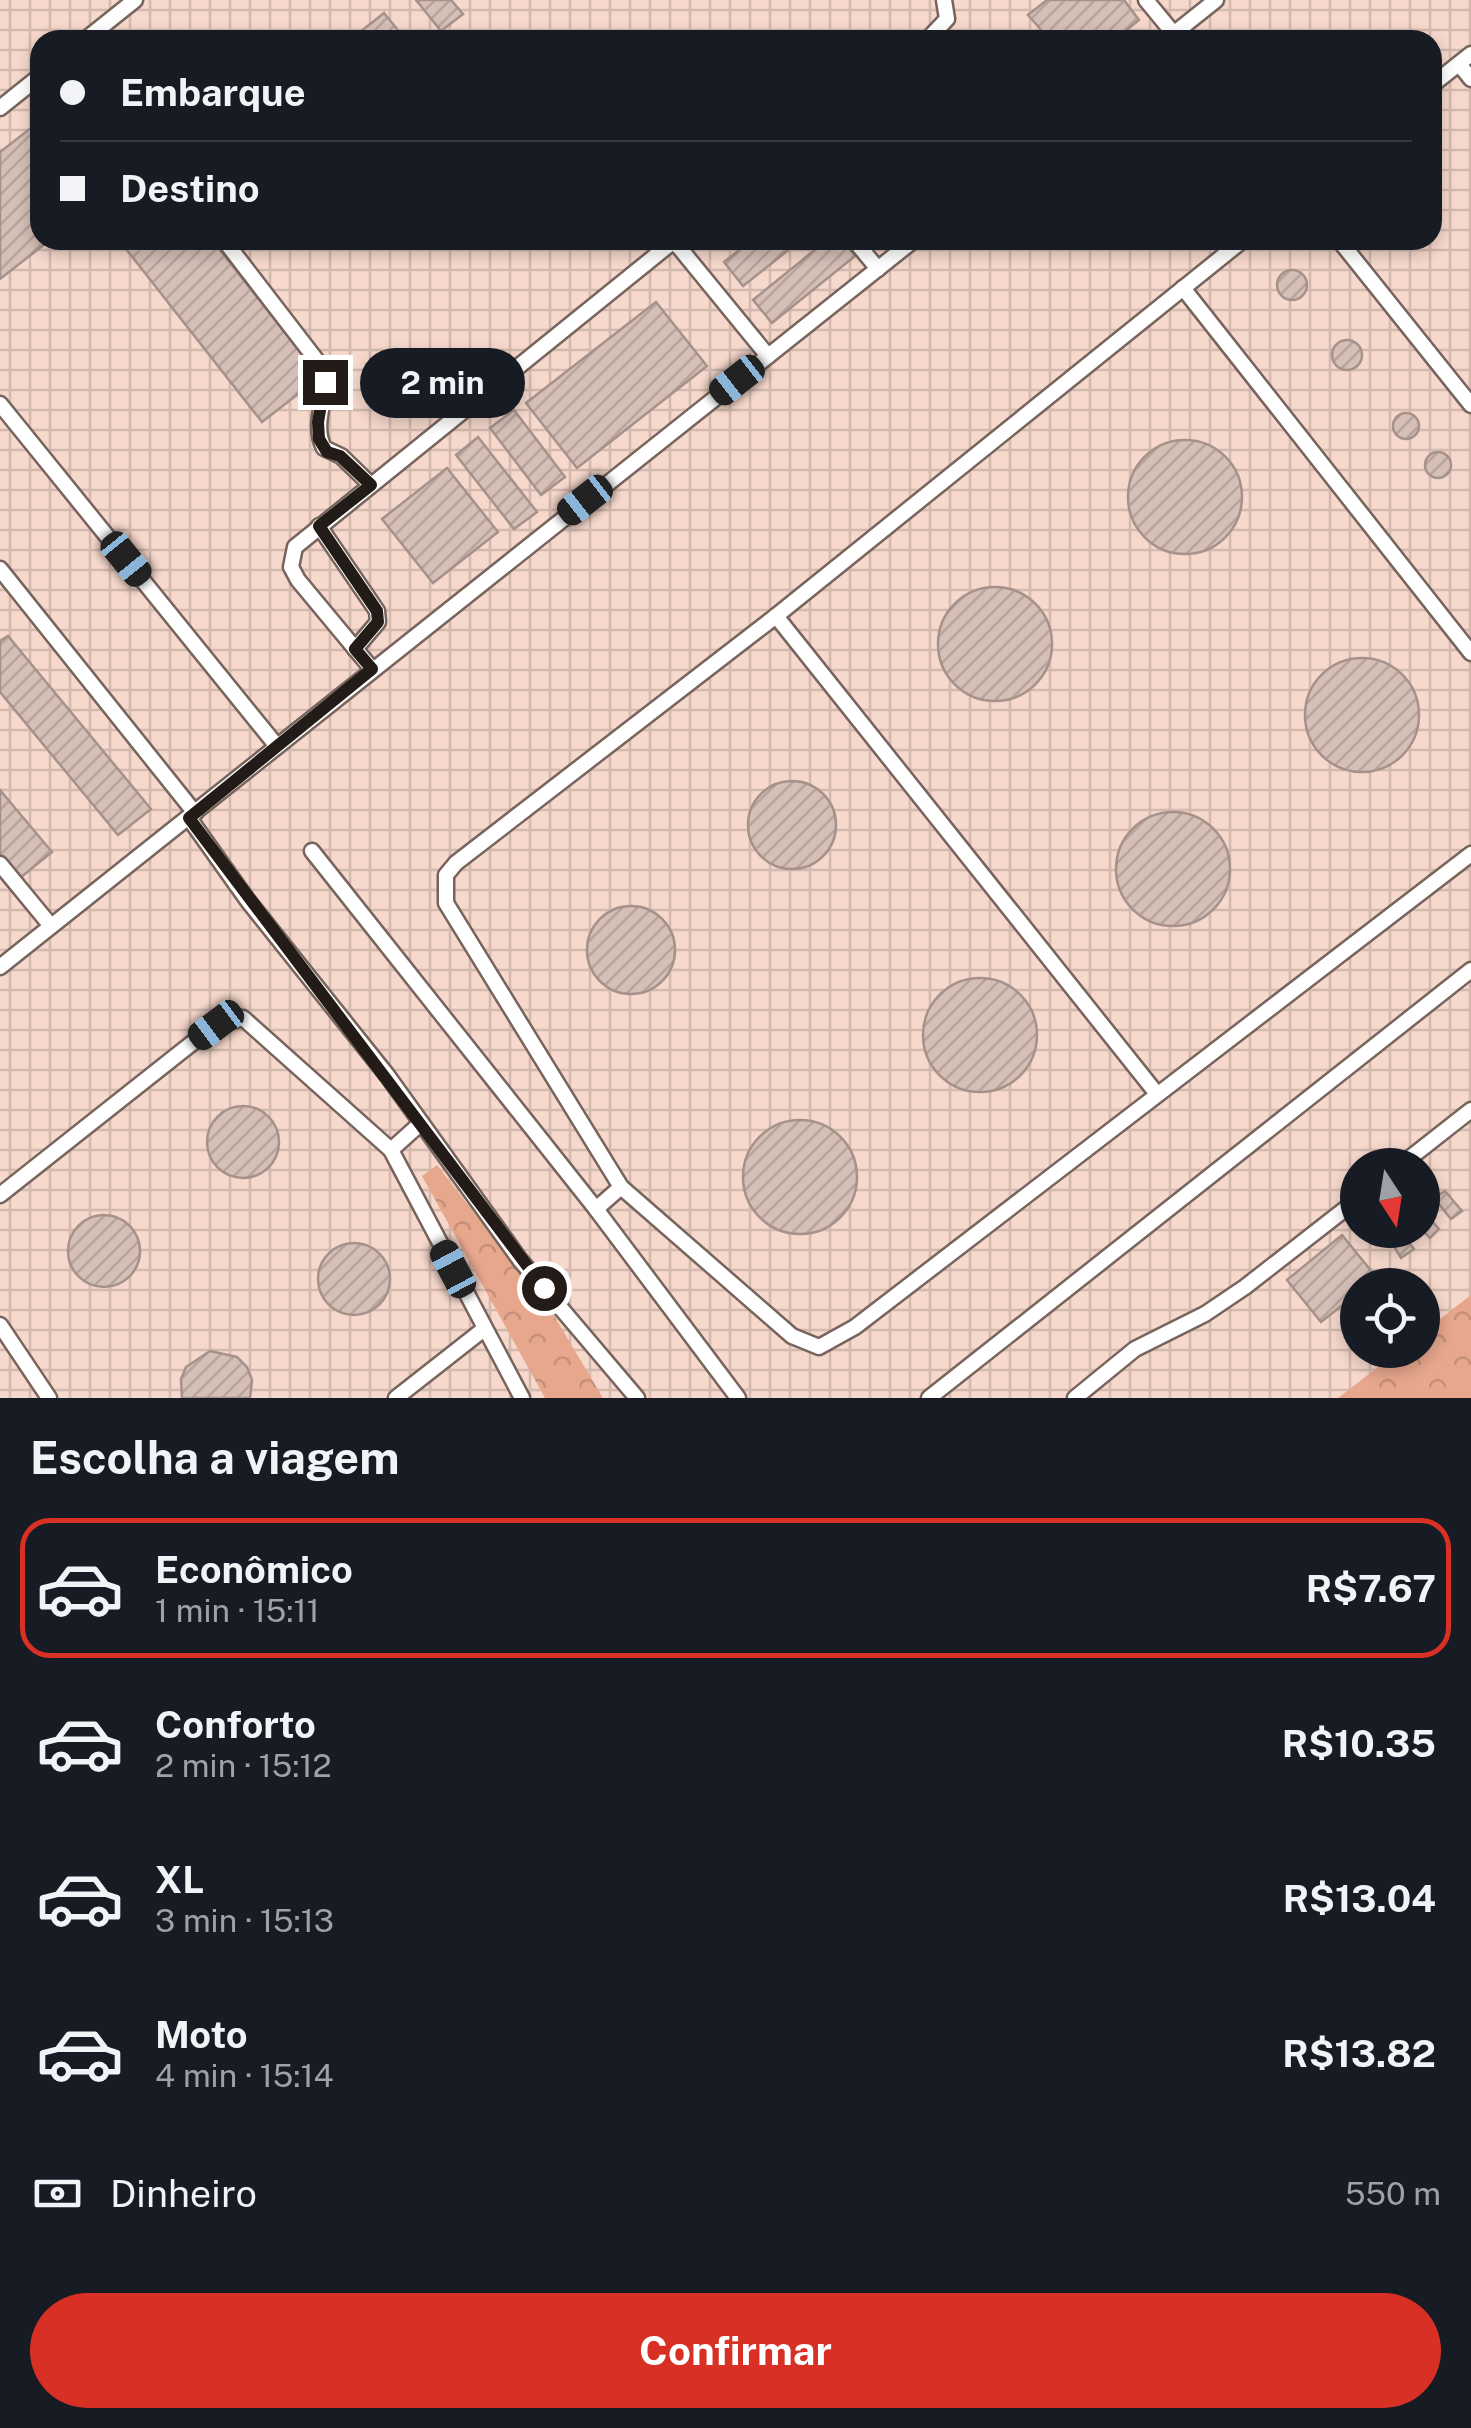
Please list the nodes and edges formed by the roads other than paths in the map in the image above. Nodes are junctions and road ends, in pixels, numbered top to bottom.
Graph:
1 (136, 0) edge
2 (944, 0) edge
3 (1146, 0) edge
4 (1216, 0) edge
5 (98, 30) edge
6 (937, 30) edge
7 (1165, 30) edge
8 (1179, 30) edge
9 (1465, 59) edge
10 (1442, 77) edge
11 (1471, 79) edge
12 (30, 84) edge
13 (0, 108) edge
14 (232, 250) edge
15 (663, 250) edge
16 (683, 250) edge
17 (862, 250) edge
18 (902, 250) edge
19 (1230, 250) edge
20 (1347, 250) edge
21 (878, 269) junction
22 (1183, 288) junction
23 (768, 356) junction
24 (0, 404) edge
25 (1471, 405) edge
26 (371, 485) junction
27 (319, 526) junction
28 (0, 569) edge
29 (776, 616) junction
30 (355, 649) junction
31 (1471, 652) edge
32 (372, 669) junction
33 (276, 745) junction
34 (192, 815) junction
35 (312, 851) dead end
36 (1471, 854) edge
37 (0, 864) edge
38 (51, 926) junction
39 (0, 967) edge
40 (1471, 970) edge
41 (1157, 1094) junction
42 (1471, 1110) edge
43 (421, 1122) junction
44 (1423, 1148) edge
45 (391, 1150) junction
46 (621, 1187) junction
47 (0, 1195) edge
48 (596, 1209) junction
49 (1340, 1213) edge
50 (0, 1325) edge
51 (484, 1329) junction
52 (49, 1398) edge
53 (396, 1398) edge
54 (522, 1398) edge
55 (636, 1398) edge
56 (738, 1398) edge
57 (930, 1398) edge
58 (1075, 1398) edge

1 - 5 lane
2 - 6 lane
3 - 7 lane
4 - 8 lane
9 - 10 lane
9 - 11 lane
12 - 13 lane
14 - 26 lane
15 - 26 lane
16 - 23 lane
17 - 21 lane
18 - 21 lane
19 - 22 lane
20 - 25 lane
21 - 23 lane
22 - 29 lane
22 - 31 lane
23 - 32 lane
24 - 33 lane
26 - 27 lane
27 - 30 lane
27 - 30 lane
28 - 34 lane
29 - 41 lane
29 - 46 lane
30 - 32 lane
32 - 33 lane
33 - 34 lane
34 - 38 lane
34 - 43 lane
35 - 48 lane
36 - 41 lane
37 - 38 lane
38 - 39 lane
40 - 57 lane
41 - 46 lane
42 - 44 lane
43 - 45 lane
43 - 55 lane
45 - 47 lane
45 - 51 lane
46 - 48 lane
48 - 56 lane
49 - 58 lane
50 - 52 lane
51 - 53 lane
51 - 54 lane

